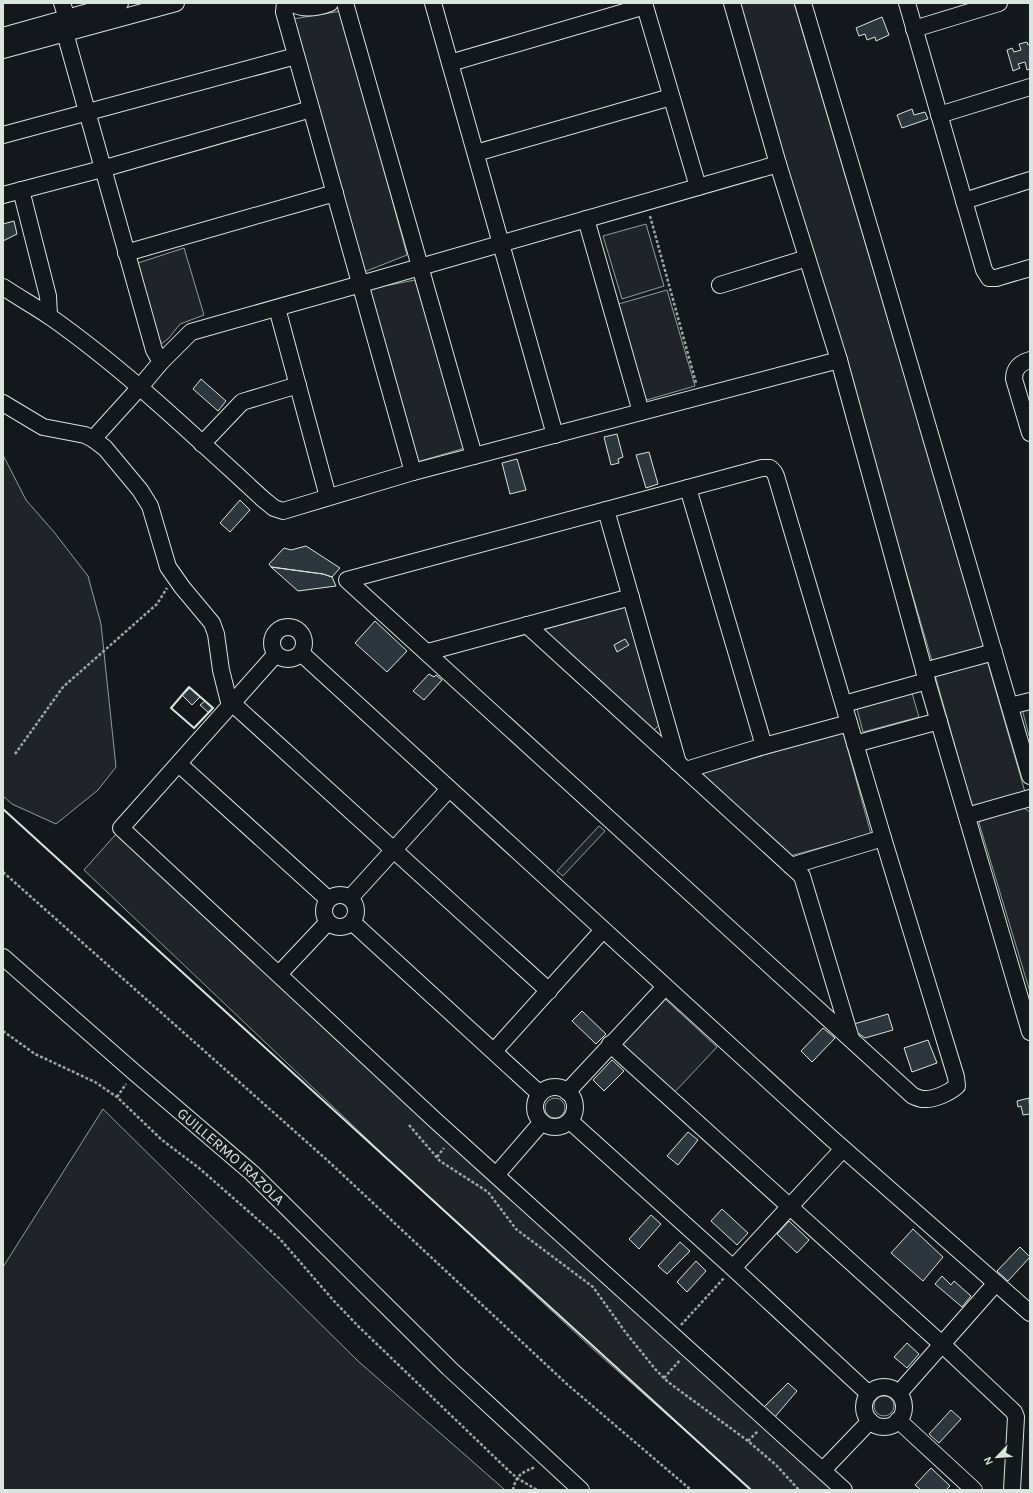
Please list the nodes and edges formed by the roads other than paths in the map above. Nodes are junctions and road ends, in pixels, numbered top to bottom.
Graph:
1 (120, 3) edge
2 (176, 3) edge
3 (285, 3) edge
4 (291, 3) edge
5 (330, 3) edge
6 (345, 3) edge
7 (433, 3) edge
8 (732, 3) edge
9 (802, 3) edge
10 (907, 3) edge
11 (999, 3) edge
12 (644, 4) edge
13 (65, 18) edge
14 (914, 29) junction
15 (3, 36) edge
16 (3, 50) edge
17 (296, 56) junction
18 (450, 63) junction
19 (1030, 87) edge
20 (672, 97) junction
21 (311, 109) junction
22 (86, 113) junction
23 (939, 115) junction
24 (3, 135) edge
25 (476, 153) junction
26 (778, 164) junction
27 (102, 169) junction
28 (1030, 180) edge
29 (698, 187) junction
30 (21, 190) junction
31 (335, 194) junction
32 (3, 196) edge
33 (964, 201) junction
34 (586, 219) junction
35 (502, 244) junction
36 (126, 253) junction
37 (808, 258) junction
38 (420, 267) junction
39 (1030, 268) edge
40 (361, 284) junction
41 (720, 285) dead end
42 (3, 287) edge
43 (277, 308) junction
44 (49, 316) junction
45 (839, 360) junction
46 (1030, 360) edge
47 (161, 362) junction
48 (298, 385) junction
49 (140, 387) junction
50 (3, 403) edge
51 (641, 412) junction
52 (1030, 433) edge
53 (555, 435) junction
54 (93, 439) junction
55 (202, 444) junction
56 (474, 456) junction
57 (413, 472) junction
58 (688, 488) junction
59 (328, 497) junction
60 (606, 510) junction
61 (631, 597) junction
62 (527, 625) junction
63 (428, 652) junction
64 (994, 652) junction
65 (301, 653) junction
66 (276, 654) junction
67 (926, 676) junction
68 (1030, 700) edge
69 (231, 704) junction
70 (844, 704) junction
71 (1010, 706) junction
72 (939, 721) junction
73 (849, 723) junction
74 (1025, 743) edge
75 (855, 744) junction
76 (764, 746) junction
77 (179, 764) junction
78 (682, 767) junction
79 (1030, 776) edge
80 (450, 788) junction
81 (1030, 798) edge
82 (967, 816) junction
83 (883, 838) junction
84 (394, 850) junction
85 (791, 866) junction
86 (350, 898) junction
87 (328, 899) junction
88 (328, 922) junction
89 (352, 922) junction
90 (603, 930) junction
91 (3, 956) edge
92 (279, 974) junction
93 (664, 986) junction
94 (549, 990) junction
95 (1030, 1032) edge
96 (851, 1039) junction
97 (610, 1044) junction
98 (494, 1051) junction
99 (567, 1092) junction
100 (540, 1094) junction
101 (570, 1121) junction
102 (542, 1122) junction
103 (843, 1149) junction
104 (497, 1174) junction
105 (789, 1207) junction
106 (733, 1268) junction
107 (996, 1283) junction
108 (1030, 1313) edge
109 (942, 1344) junction
110 (899, 1393) junction
111 (868, 1394) junction
112 (898, 1420) junction
113 (870, 1421) junction
114 (823, 1470) junction
115 (581, 1490) edge
116 (844, 1490) edge
117 (974, 1490) edge
118 (1012, 1490) edge

1 - 13 street
2 - 13 street
3 - 17 street
4 - 5 street
6 - 38 street
7 - 18 street
8 - 26 street
9 - 64 street
10 - 14 street
11 - 14 street
12 - 18 street
12 - 20 street
13 - 15 street
13 - 16 street
13 - 22 street
14 - 23 street
17 - 21 street
17 - 22 street
18 - 25 street
19 - 23 street
20 - 25 street
20 - 29 street
21 - 27 street
21 - 31 street
22 - 24 street
22 - 27 street
23 - 33 street
25 - 35 street
26 - 29 street
26 - 37 street
27 - 30 street
27 - 36 street
28 - 33 street
29 - 34 street
30 - 32 street
30 - 44 street
31 - 36 street
31 - 40 street
33 - 39 street
34 - 35 street
34 - 51 street
35 - 38 street
35 - 53 street
36 - 47 street
37 - 41 street
37 - 45 street
38 - 40 street
38 - 56 street
40 - 43 street
40 - 57 street
42 - 44 street
43 - 47 street
43 - 48 street
44 - 49 street
45 - 51 street
45 - 67 street
46 - 52 street
47 - 49 street
48 - 55 street
48 - 59 street
49 - 54 street
49 - 55 street
50 - 54 street
51 - 53 street
53 - 56 street
54 - 69 street
55 - 59 street
56 - 57 street
57 - 59 street
58 - 60 street
58 - 70 street
58 - 76 street
60 - 61 street
60 - 63 street
61 - 62 street
61 - 78 street
62 - 63 street
62 - 78 street
63 - 96 street
64 - 67 street
64 - 71 street
65 - 66 street
65 - 66 street
65 - 80 street
66 - 69 street
67 - 70 street
67 - 72 street
68 - 71 street
69 - 77 street
69 - 84 street
70 - 73 street
71 - 74 street
72 - 75 street
72 - 82 street
73 - 75 street
73 - 76 street
74 - 79 street
75 - 83 street
76 - 78 street
77 - 87 street
77 - 92 street
78 - 85 street
80 - 84 street
80 - 90 street
81 - 82 street
82 - 95 street
83 - 85 street
83 - 96 street
84 - 86 street
84 - 94 street
85 - 96 street
86 - 87 street
86 - 89 street
87 - 88 street
88 - 89 street
88 - 92 street
89 - 98 street
90 - 93 street
90 - 94 street
91 - 115 street, GUILLERMO IRAZOLA
92 - 104 street
93 - 97 street
93 - 103 street
94 - 98 street
97 - 99 street
97 - 105 street
98 - 100 street
99 - 100 street
99 - 101 street
100 - 102 street
101 - 102 street
101 - 106 street
102 - 104 street
103 - 105 street
103 - 107 street
104 - 114 street
105 - 106 street
105 - 109 street
106 - 111 street
107 - 108 street
107 - 109 street
109 - 110 street
109 - 118 street
110 - 111 street
110 - 112 street
111 - 113 street
112 - 113 street
112 - 117 street
113 - 114 street
114 - 116 street

